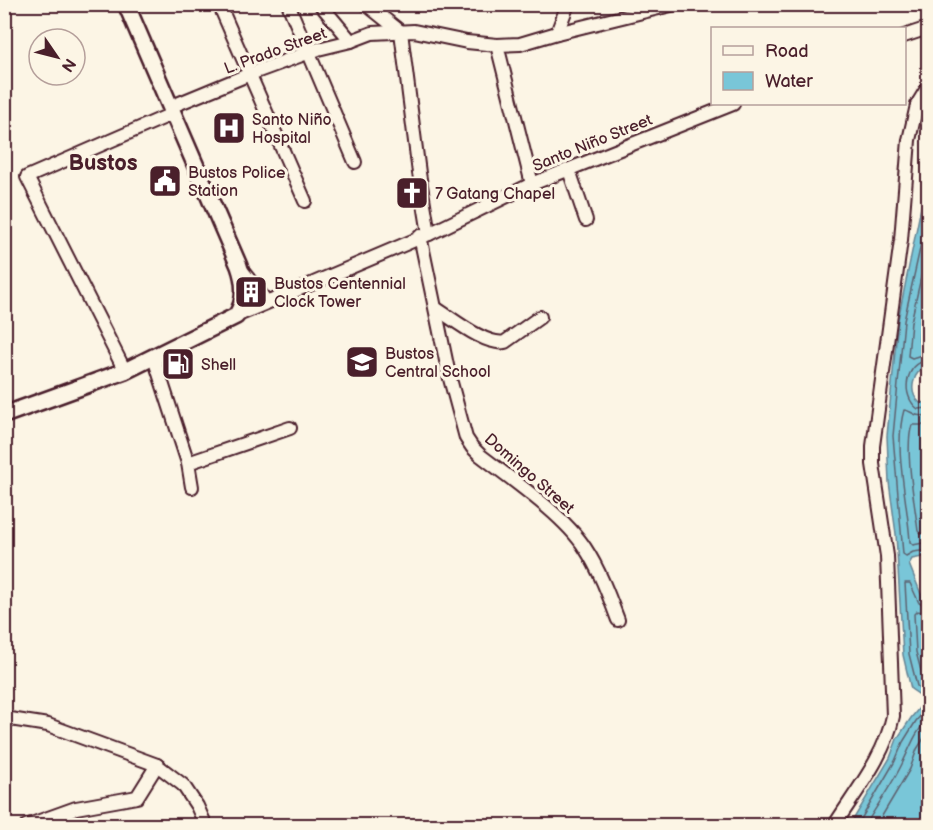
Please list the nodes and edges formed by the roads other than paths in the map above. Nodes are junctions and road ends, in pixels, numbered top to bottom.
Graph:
1 (126, 4) edge
2 (219, 4) edge
3 (288, 4) edge
4 (320, 4) edge
5 (366, 4) edge
6 (568, 4) edge
7 (675, 4) edge
8 (928, 28) edge
9 (401, 32) junction
10 (557, 33) junction
11 (906, 35) edge
12 (351, 41) junction
13 (497, 45) junction
14 (309, 52) junction
15 (250, 74) junction
16 (928, 87) edge
17 (731, 105) edge
18 (171, 111) junction
19 (355, 162) dead end
20 (569, 170) junction
21 (532, 184) junction
22 (305, 201) dead end
23 (586, 220) dead end
24 (425, 235) junction
25 (239, 266) junction
26 (267, 302) junction
27 (437, 309) junction
28 (236, 316) junction
29 (540, 317) dead end
30 (154, 357) junction
31 (125, 370) junction
32 (4, 415) edge
33 (290, 428) dead end
34 (188, 463) junction
35 (192, 487) dead end
36 (618, 620) dead end
37 (4, 718) edge
38 (157, 765) junction
39 (26, 825) edge
40 (206, 825) edge
41 (834, 825) edge

1 - 18 main road
2 - 15 street
3 - 14 street
4 - 12 street
5 - 9 street
6 - 10 street
7 - 10 street, L. Prado Street
8 - 11 street
9 - 12 street, L. Prado Street
9 - 13 street, L. Prado Street
9 - 24 street, Domingo Street
10 - 13 street, L. Prado Street
12 - 14 street, L. Prado Street
13 - 21 street
14 - 15 street, L. Prado Street
14 - 19 street
15 - 18 street, L. Prado Street
15 - 22 street
16 - 41 street
17 - 20 street, Santo Niño Street
18 - 25 main road
18 - 31 street, L. Prado Street
20 - 21 street, Santo Niño Street
20 - 23 street
21 - 24 street, Santo Niño Street
24 - 26 street, Santo Niño Street
24 - 27 street, Domingo Street
25 - 26 street
25 - 28 main road
26 - 28 street, Santo Niño Street
27 - 29 street
27 - 36 street, Domingo Street
28 - 30 main road
30 - 31 main road
30 - 34 street
31 - 32 main road
33 - 34 street
34 - 35 street
37 - 38 street
38 - 39 street
38 - 40 street

